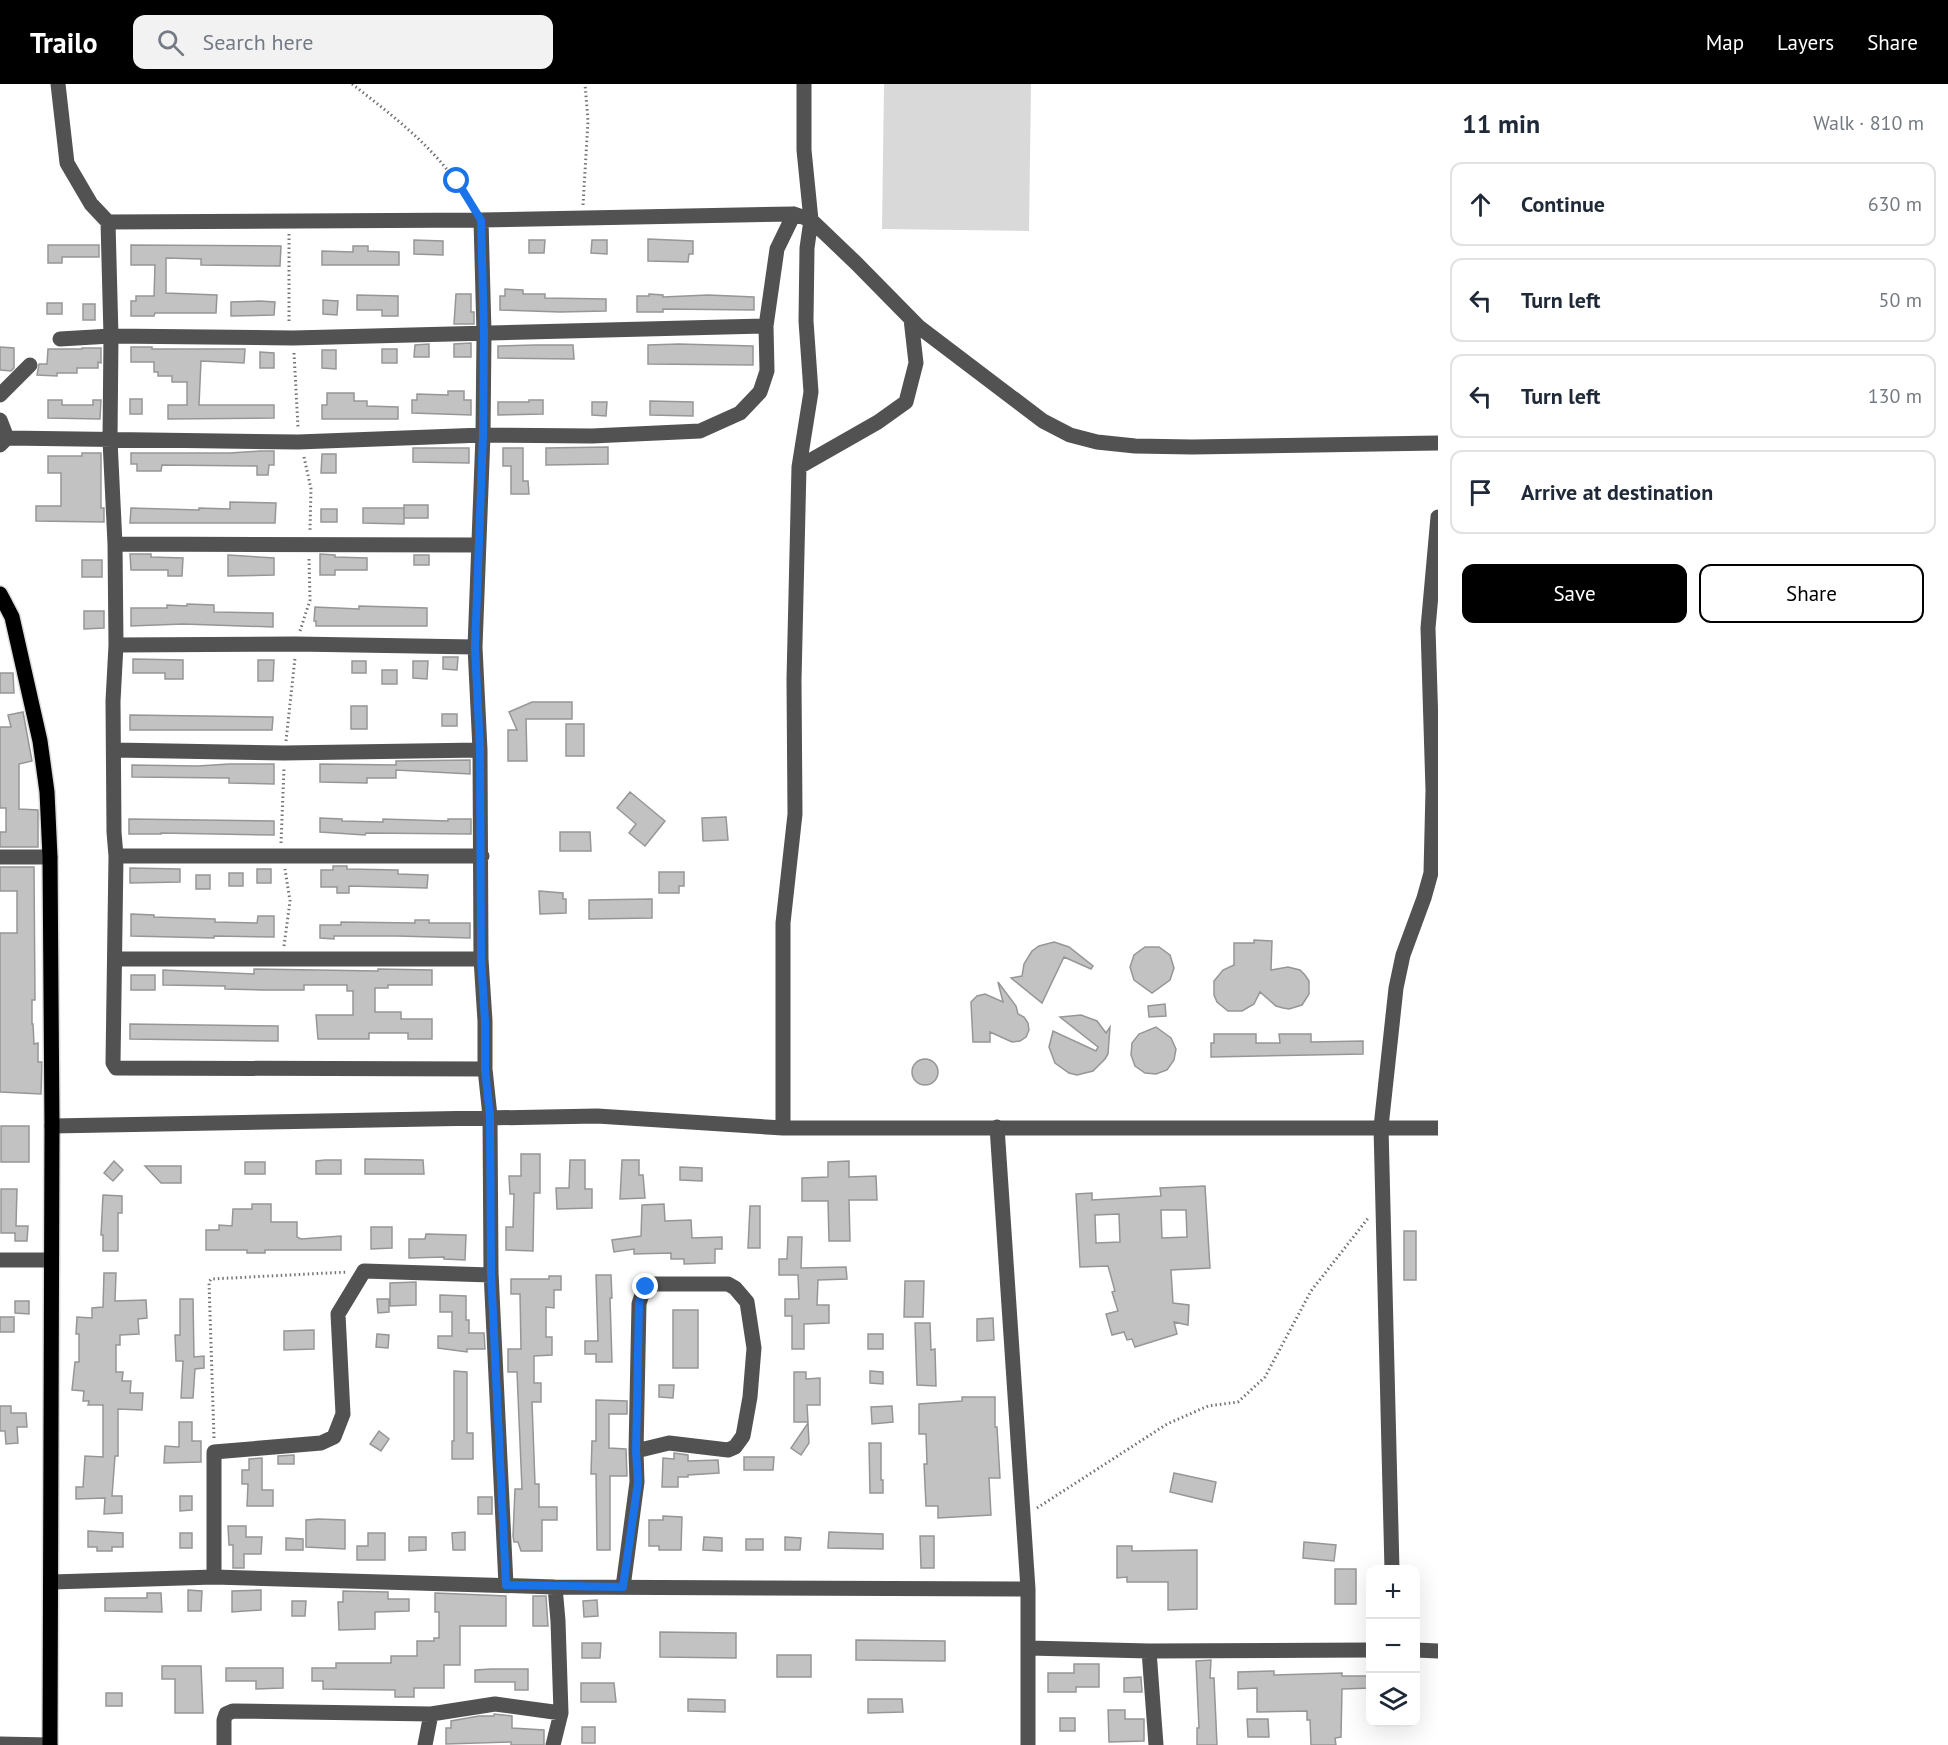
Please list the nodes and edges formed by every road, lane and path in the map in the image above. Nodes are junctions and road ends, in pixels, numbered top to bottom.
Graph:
1 (58, 84) edge
2 (352, 84) edge
3 (585, 84) edge
4 (804, 84) edge
5 (794, 214) junction
6 (584, 219) junction
7 (289, 220) junction
8 (481, 220) junction
9 (812, 220) junction
10 (108, 222) junction
11 (911, 319) junction
12 (766, 326) junction
13 (484, 333) junction
14 (111, 336) junction
15 (293, 338) junction
16 (60, 339) dead end
17 (30, 365) dead end
18 (0, 395) edge
19 (0, 420) edge
20 (483, 435) junction
21 (110, 440) junction
22 (3, 441) edge
23 (298, 441) junction
24 (1438, 443) edge
25 (799, 467) junction
26 (1438, 517) edge
27 (115, 544) junction
28 (309, 544) junction
29 (478, 545) junction
30 (0, 594) edge
31 (296, 644) junction
32 (116, 645) junction
33 (475, 647) junction
34 (1433, 682) edge
35 (114, 750) junction
36 (480, 750) junction
37 (284, 753) junction
38 (281, 855) junction
39 (116, 856) junction
40 (482, 856) junction
41 (0, 857) edge
42 (50, 857) junction
43 (115, 959) junction
44 (481, 959) junction
45 (283, 960) junction
46 (485, 1070) junction
47 (490, 1116) junction
48 (52, 1126) junction
49 (997, 1127) junction
50 (1382, 1127) junction
51 (783, 1128) junction
52 (1438, 1128) edge
53 (1383, 1199) junction
54 (0, 1260) edge
55 (51, 1260) junction
56 (364, 1271) junction
57 (491, 1275) junction
58 (636, 1451) junction
59 (214, 1452) junction
60 (1023, 1517) junction
61 (1392, 1565) edge
62 (214, 1577) junction
63 (52, 1582) junction
64 (506, 1585) junction
65 (555, 1587) junction
66 (623, 1587) junction
67 (1028, 1589) junction
68 (1029, 1648) junction
69 (1366, 1650) edge
70 (1420, 1650) edge
71 (1149, 1651) junction
72 (1438, 1651) edge
73 (561, 1713) junction
74 (431, 1714) junction
75 (0, 1743) edge
76 (50, 1745) edge
77 (224, 1745) edge
78 (425, 1745) edge
79 (553, 1745) edge
80 (1028, 1745) edge
81 (1156, 1745) edge

1 - 10 street
2 - 8 path
3 - 6 path
4 - 9 street
5 - 6 street
5 - 9 street
5 - 12 street
6 - 8 street
7 - 8 street
7 - 10 street
7 - 15 path
8 - 13 street
9 - 11 street
9 - 25 street
10 - 14 street
11 - 24 street
11 - 25 street
12 - 13 street
12 - 20 street
13 - 15 street
13 - 20 street
14 - 15 street
14 - 16 street
14 - 21 street
15 - 23 path
17 - 18 street
19 - 22 street
20 - 23 street
20 - 29 street
21 - 22 street
21 - 23 street
21 - 27 street
23 - 28 path
25 - 51 street
26 - 34 street
27 - 28 street
27 - 32 street
28 - 29 street
28 - 31 path
29 - 33 street
30 - 42 main road
31 - 32 street
31 - 33 street
31 - 37 path
32 - 35 street
33 - 36 street
34 - 50 street
35 - 37 street
35 - 39 street
36 - 37 street
36 - 40 street
37 - 38 path
38 - 39 street
38 - 40 street
38 - 45 path
39 - 43 street
40 - 44 street
41 - 42 street
42 - 48 main road
43 - 45 street
43 - 46 street
44 - 45 street
44 - 46 street
46 - 47 street
47 - 48 street
47 - 51 street
47 - 57 street
48 - 55 main road
49 - 50 street
49 - 51 street
49 - 60 street
50 - 52 street
50 - 53 street
53 - 60 path
53 - 61 street
54 - 55 street
55 - 63 main road
56 - 57 street
56 - 59 street
56 - 59 path
57 - 64 street
58 - 58 street
58 - 66 street
59 - 62 street
60 - 67 street
62 - 63 street
62 - 64 street
63 - 76 main road
64 - 65 street
65 - 66 street
65 - 73 street
66 - 67 street
67 - 68 street
68 - 71 street
68 - 80 street
69 - 71 street
70 - 72 street
71 - 81 street
73 - 74 street
73 - 79 street
74 - 77 street
74 - 78 street
75 - 76 street

